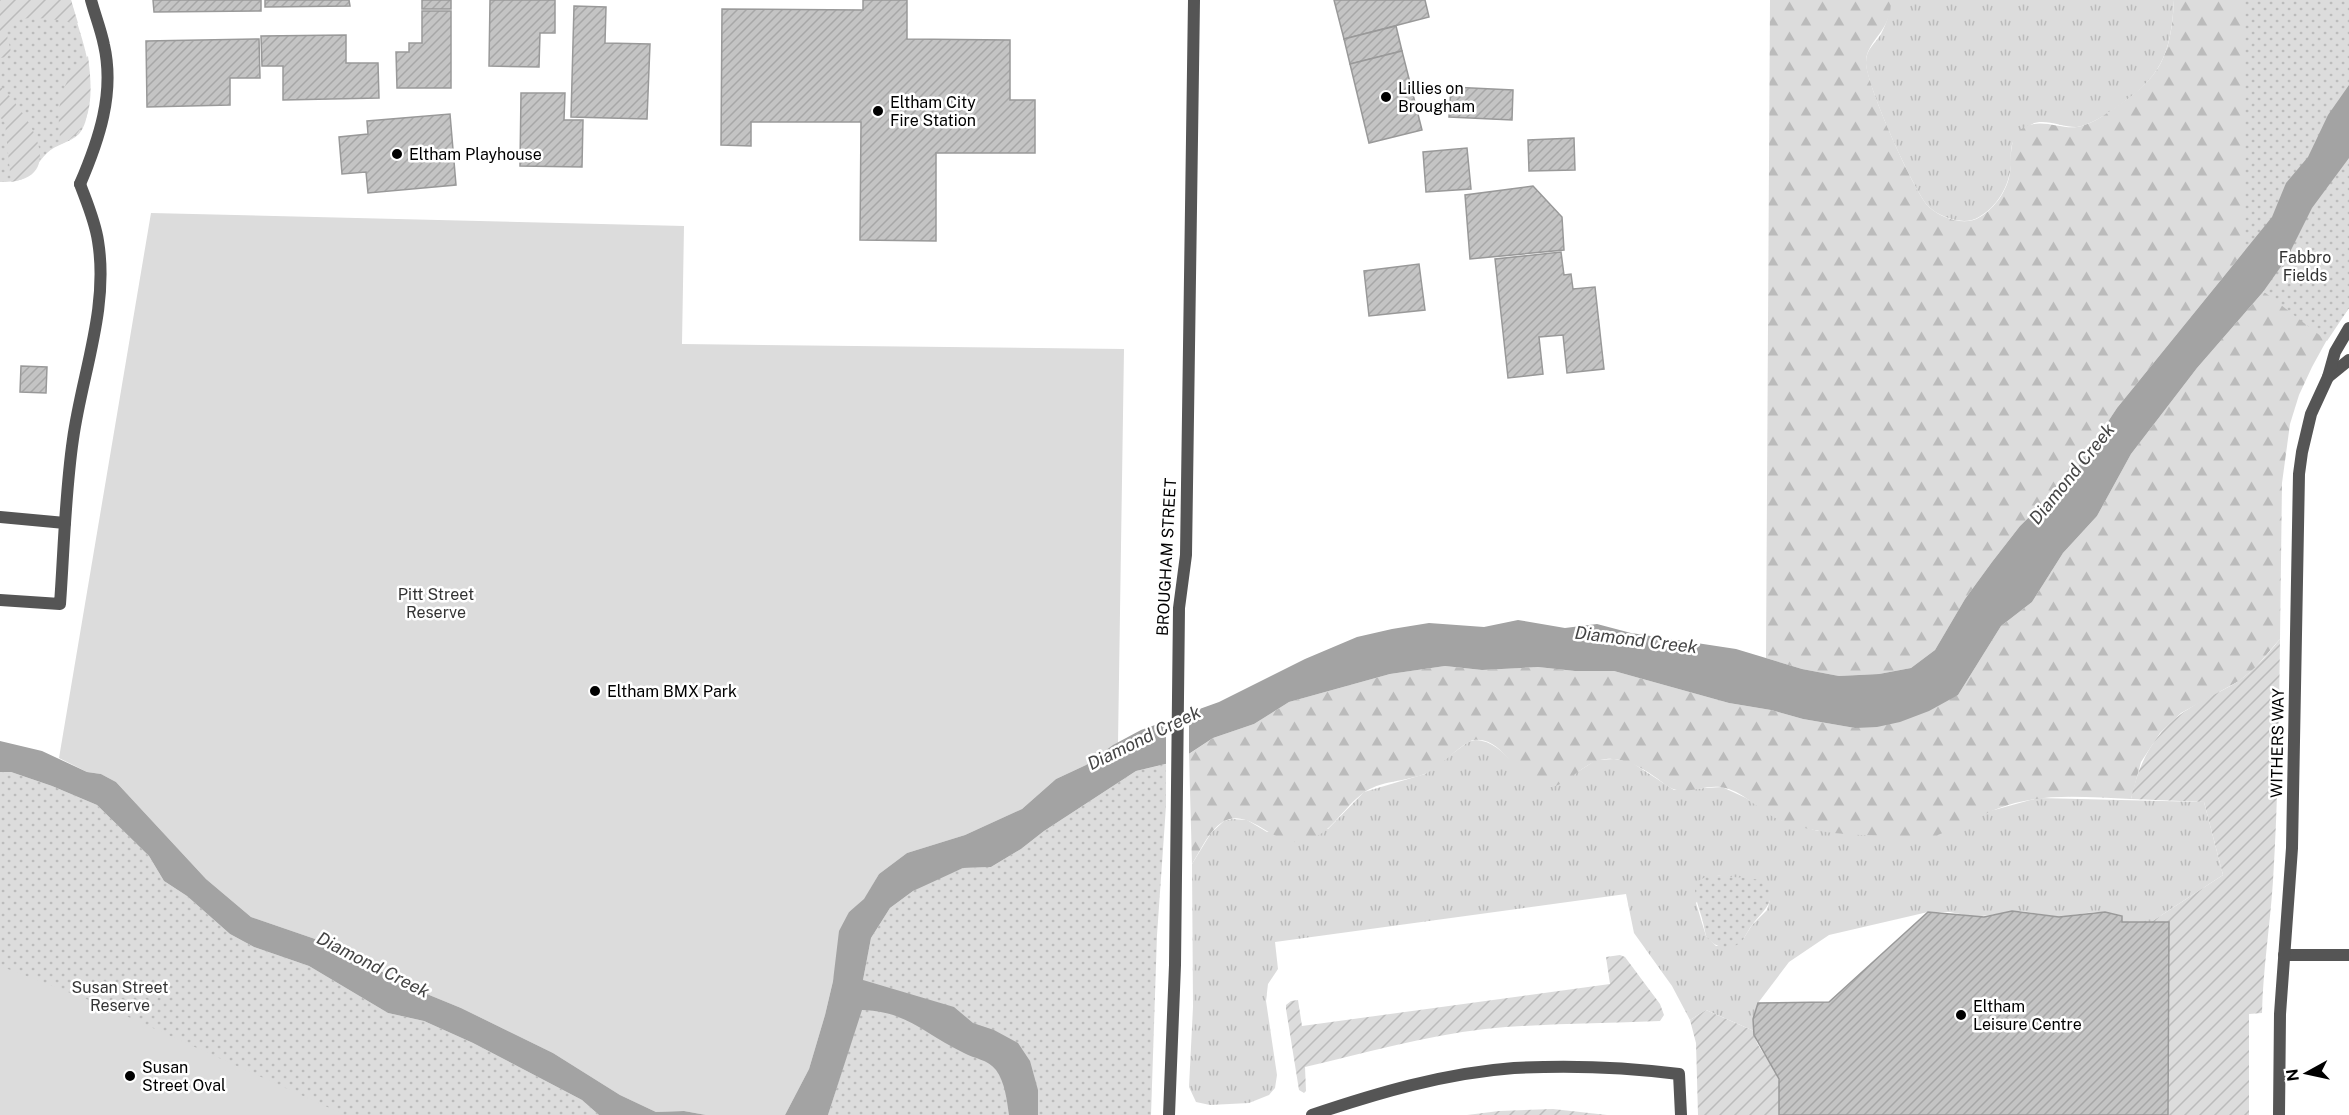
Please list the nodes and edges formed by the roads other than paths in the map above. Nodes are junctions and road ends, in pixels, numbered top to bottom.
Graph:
1 (91, 0) edge
2 (1194, 0) edge
3 (2349, 328) edge
4 (2349, 360) edge
5 (2328, 377) junction
6 (0, 518) edge
7 (66, 523) junction
8 (0, 600) edge
9 (2284, 955) junction
10 (2349, 955) edge
11 (1169, 1115) edge
12 (1312, 1115) edge
13 (1681, 1115) edge
14 (2279, 1115) edge

1 - 7 street
2 - 11 street, BROUGHAM STREET
3 - 5 street, WITHERS WAY
4 - 5 street, WITHERS WAY
5 - 9 street, WITHERS WAY
6 - 7 street
7 - 8 street
9 - 10 street
9 - 14 street, WITHERS WAY
12 - 13 street

